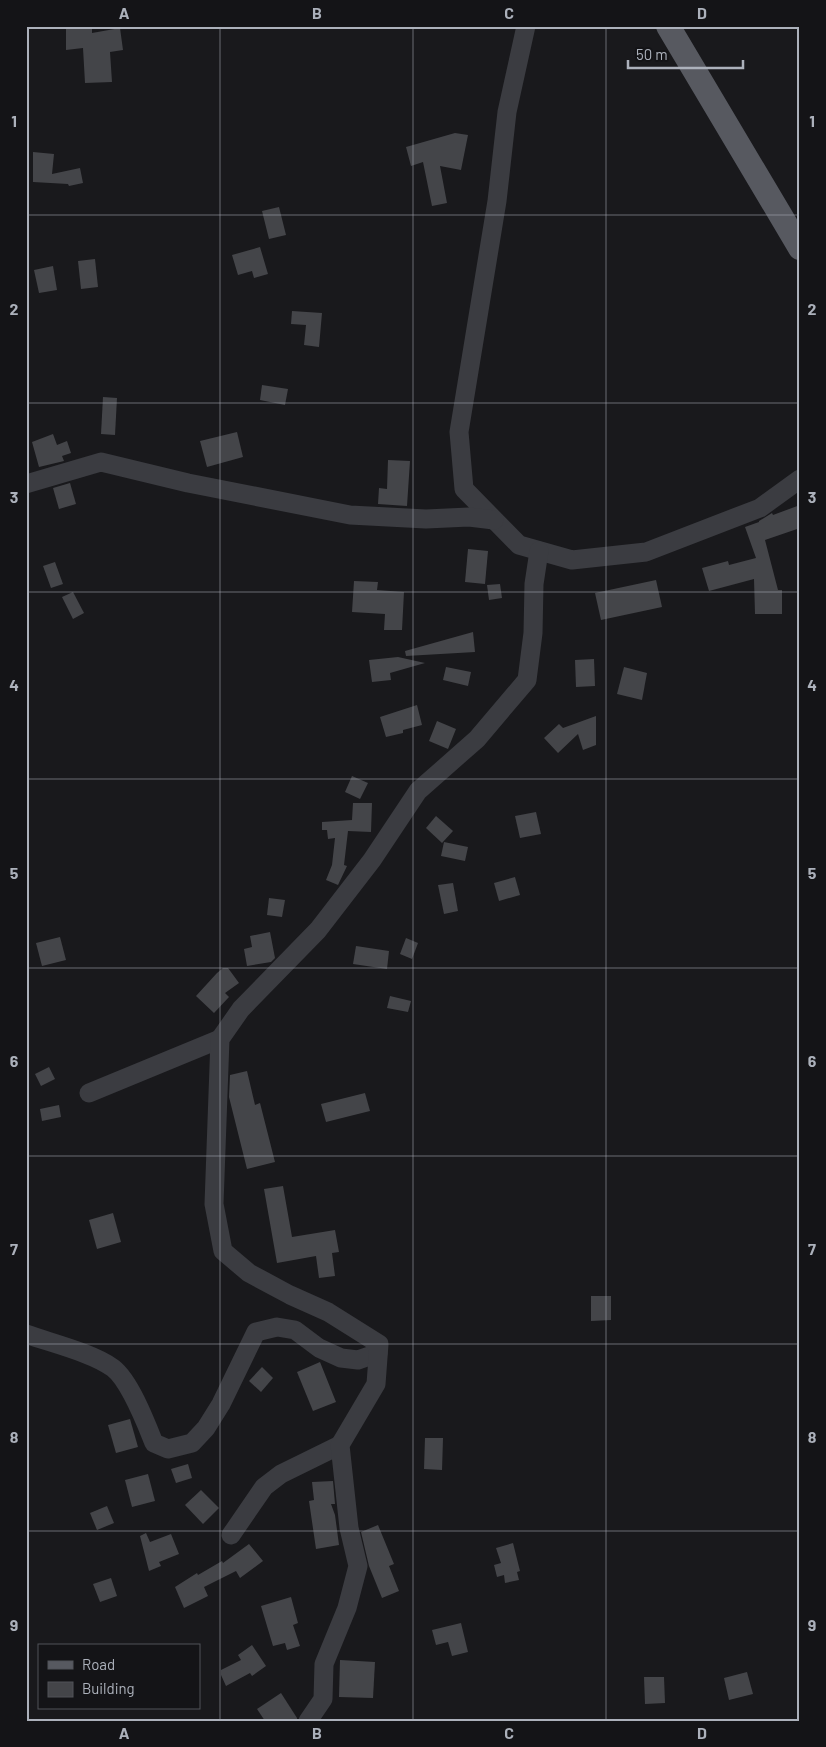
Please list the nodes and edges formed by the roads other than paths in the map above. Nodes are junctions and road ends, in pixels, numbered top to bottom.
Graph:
1 (526, 26) edge
2 (668, 26) edge
3 (800, 248) edge
4 (800, 479) edge
5 (26, 484) edge
6 (494, 520) junction
7 (539, 551) junction
8 (220, 1039) junction
9 (89, 1092) dead end
10 (26, 1334) edge
11 (378, 1353) junction
12 (340, 1445) junction
13 (231, 1535) dead end
14 (308, 1721) edge

1 - 6 street
2 - 3 main road
4 - 7 street
5 - 6 street
6 - 7 street
7 - 8 street
8 - 9 street
8 - 11 street
10 - 11 street
11 - 12 street
12 - 13 street
12 - 14 street

